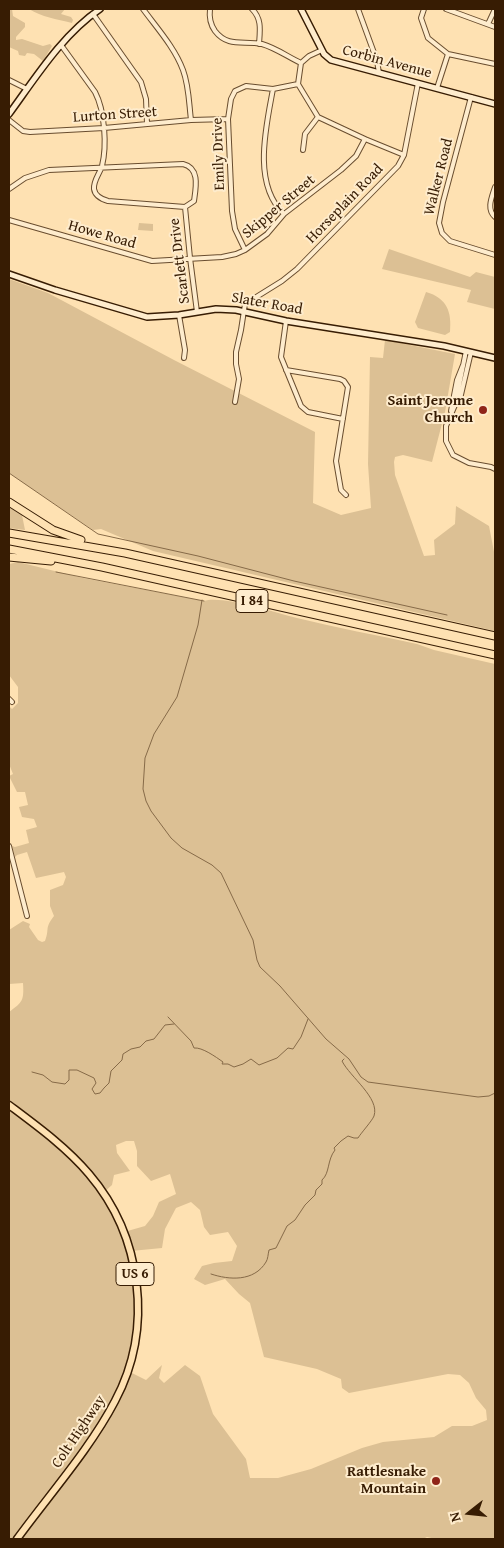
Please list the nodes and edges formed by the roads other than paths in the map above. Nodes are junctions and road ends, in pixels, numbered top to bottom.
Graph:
1 (100, 9) edge
2 (143, 9) edge
3 (210, 9) edge
4 (252, 9) edge
5 (301, 9) edge
6 (358, 9) edge
7 (424, 9) edge
8 (446, 9) edge
9 (495, 9) edge
10 (93, 14) junction
11 (488, 24) junction
12 (495, 27) edge
13 (260, 44) junction
14 (61, 45) junction
15 (322, 50) junction
16 (448, 54) junction
17 (301, 64) junction
18 (495, 64) edge
19 (379, 72) junction
20 (9, 80) edge
21 (418, 83) junction
22 (298, 84) junction
23 (437, 88) junction
24 (27, 89) junction
25 (273, 89) junction
26 (471, 98) junction
27 (495, 104) edge
28 (9, 114) edge
29 (318, 118) junction
30 (228, 119) junction
31 (9, 120) edge
32 (191, 120) junction
33 (147, 124) junction
34 (104, 128) junction
35 (365, 139) junction
36 (302, 150) dead end
37 (404, 155) junction
38 (101, 168) junction
39 (495, 188) edge
40 (9, 189) edge
41 (185, 207) junction
42 (284, 214) junction
43 (495, 217) edge
44 (9, 220) edge
45 (245, 250) junction
46 (495, 255) edge
47 (190, 258) junction
48 (9, 274) edge
49 (243, 311) junction
50 (197, 312) junction
51 (179, 315) junction
52 (286, 321) junction
53 (469, 352) junction
54 (184, 358) dead end
55 (495, 358) edge
56 (286, 370) junction
57 (235, 402) dead end
58 (450, 416) junction
59 (343, 419) junction
60 (495, 469) edge
61 (346, 495) dead end
62 (9, 502) edge
63 (9, 533) edge
64 (9, 549) edge
65 (105, 549) junction
66 (9, 557) edge
67 (88, 564) junction
68 (495, 636) edge
69 (495, 655) edge
70 (9, 846) edge
71 (27, 916) dead end
72 (9, 1105) edge
73 (17, 1539) edge

1 - 10 main road
2 - 32 street
3 - 13 street
4 - 13 street
5 - 15 main road, Corbin Avenue
6 - 19 street
7 - 16 street
8 - 11 street
9 - 11 street
10 - 14 main road
10 - 33 street
11 - 12 street
13 - 17 street
14 - 24 main road
14 - 34 street
15 - 17 street
15 - 19 main road, Corbin Avenue
16 - 18 street
16 - 23 street
17 - 22 street
19 - 21 main road, Corbin Avenue
20 - 24 street
21 - 23 main road, Corbin Avenue
21 - 37 street, Horseplain Road
22 - 25 street, Emily Drive
22 - 29 street
23 - 26 main road, Corbin Avenue
24 - 28 main road
25 - 30 street, Emily Drive
25 - 42 street
26 - 27 main road, Corbin Avenue
26 - 46 street, Walker Road
29 - 35 street
29 - 36 street
30 - 32 street, Lurton Street
30 - 45 street, Emily Drive
31 - 34 street, Lurton Street
32 - 33 street, Lurton Street
33 - 34 street, Lurton Street
34 - 38 street
35 - 37 street
35 - 42 street, Skipper Street
37 - 49 street, Horseplain Road
38 - 40 street
38 - 41 street
38 - 41 street
39 - 43 street
41 - 47 street, Scarlett Drive
42 - 45 street, Skipper Street
44 - 47 street, Howe Road
45 - 47 street, Skipper Street
47 - 50 street, Scarlett Drive
48 - 51 main road, Slater Road
49 - 50 main road, Slater Road
49 - 52 main road, Slater Road
49 - 57 street
50 - 51 main road, Slater Road
51 - 54 street
52 - 53 main road, Slater Road
52 - 56 street
53 - 55 main road, Slater Road
53 - 58 street
53 - 58 street
56 - 59 street
56 - 59 street
58 - 60 street
59 - 61 street
62 - 65 highway
63 - 65 highway, I 84
64 - 67 highway, I 84
65 - 68 highway, I 84
66 - 67 highway
67 - 69 highway, I 84
70 - 71 street
72 - 73 highway, Colt Highway / US 6

